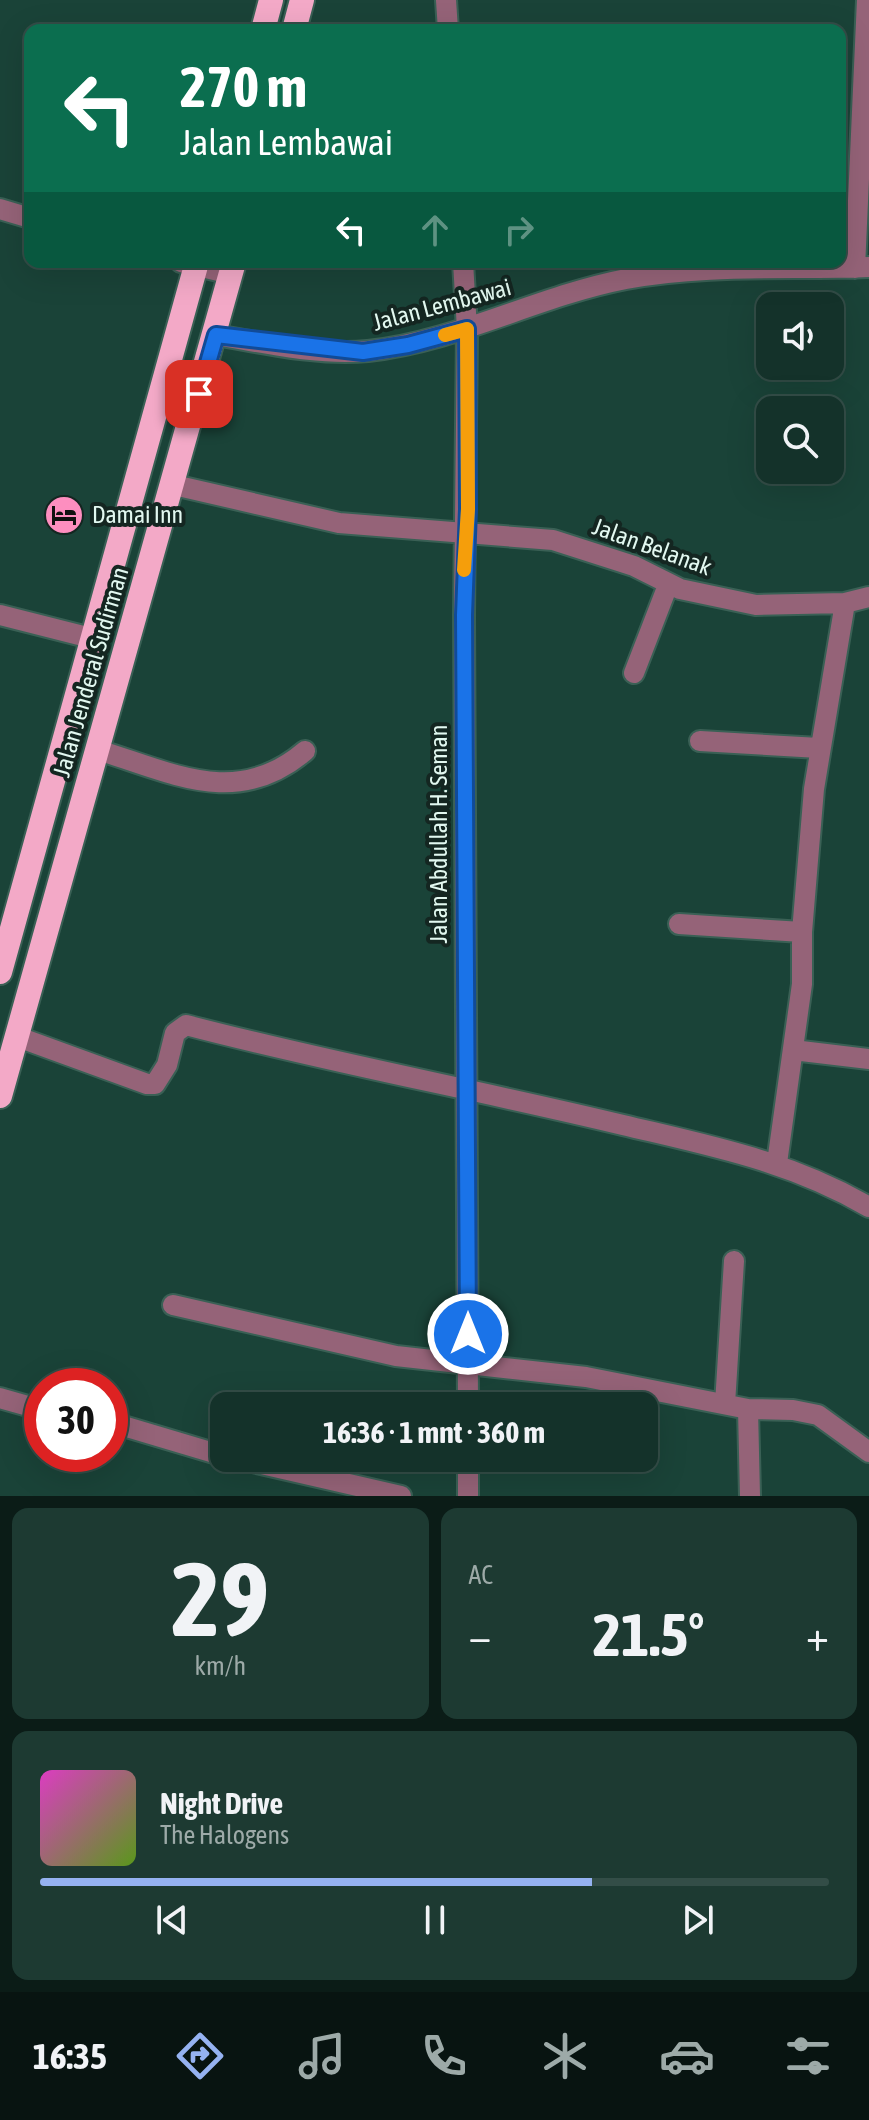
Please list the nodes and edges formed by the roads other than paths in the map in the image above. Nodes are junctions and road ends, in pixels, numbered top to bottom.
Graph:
1 (271, 0) edge
2 (302, 0) edge
3 (446, 0) edge
4 (867, 0) edge
5 (265, 24) edge
6 (296, 24) edge
7 (448, 24) edge
8 (0, 209) edge
9 (24, 216) edge
10 (191, 268) edge
11 (232, 268) edge
12 (463, 268) edge
13 (862, 268) edge
14 (467, 329) junction
15 (216, 335) junction
16 (174, 485) junction
17 (465, 532) junction
18 (668, 585) junction
19 (869, 597) edge
20 (845, 603) junction
21 (0, 615) edge
22 (91, 638) junction
23 (634, 673) dead end
24 (700, 741) dead end
25 (819, 748) junction
26 (98, 750) junction
27 (305, 751) dead end
28 (679, 924) dead end
29 (802, 932) junction
30 (0, 972) edge
31 (18, 1037) junction
32 (793, 1050) junction
33 (869, 1059) edge
34 (467, 1087) junction
35 (0, 1096) edge
36 (777, 1163) junction
37 (869, 1207) edge
38 (734, 1261) dead end
39 (173, 1305) dead end
40 (468, 1365) junction
41 (468, 1392) edge
42 (0, 1398) edge
43 (725, 1404) junction
44 (24, 1405) edge
45 (748, 1409) junction
46 (128, 1427) edge
47 (210, 1452) edge
48 (869, 1452) edge
49 (296, 1472) edge
50 (468, 1472) edge
51 (401, 1496) edge
52 (468, 1496) edge
53 (750, 1496) edge

1 - 5 highway
2 - 6 highway
3 - 7 street
4 - 13 street
8 - 9 street
10 - 22 highway, Jalan Jenderal Sudirman
11 - 15 highway, Jalan Jenderal Sudirman
12 - 14 street, Jalan Abdullah H. Seman
13 - 14 street, Jalan Lembawai
14 - 15 street, Jalan Lembawai
14 - 17 street, Jalan Abdullah H. Seman
15 - 16 highway, Jalan Jenderal Sudirman
16 - 17 street, Jalan Belanak
16 - 26 highway, Jalan Jenderal Sudirman
17 - 18 street, Jalan Belanak
17 - 34 street, Jalan Abdullah H. Seman
18 - 20 street, Jalan Belanak
18 - 23 street
19 - 20 street, Jalan Belanak
20 - 25 street
21 - 22 street
22 - 30 highway, Jalan Jenderal Sudirman
24 - 25 street
25 - 29 street
26 - 27 street
26 - 31 highway, Jalan Jenderal Sudirman
28 - 29 street
29 - 32 street
31 - 34 street
31 - 35 highway, Jalan Jenderal Sudirman
32 - 33 street
32 - 36 street
34 - 36 street
34 - 40 street, Jalan Abdullah H. Seman
36 - 37 street
38 - 43 street
39 - 40 street
40 - 41 street, Jalan Abdullah H. Seman
40 - 43 street
42 - 44 street
43 - 45 street
45 - 48 street
45 - 53 street
46 - 47 street
49 - 51 street
50 - 52 street

